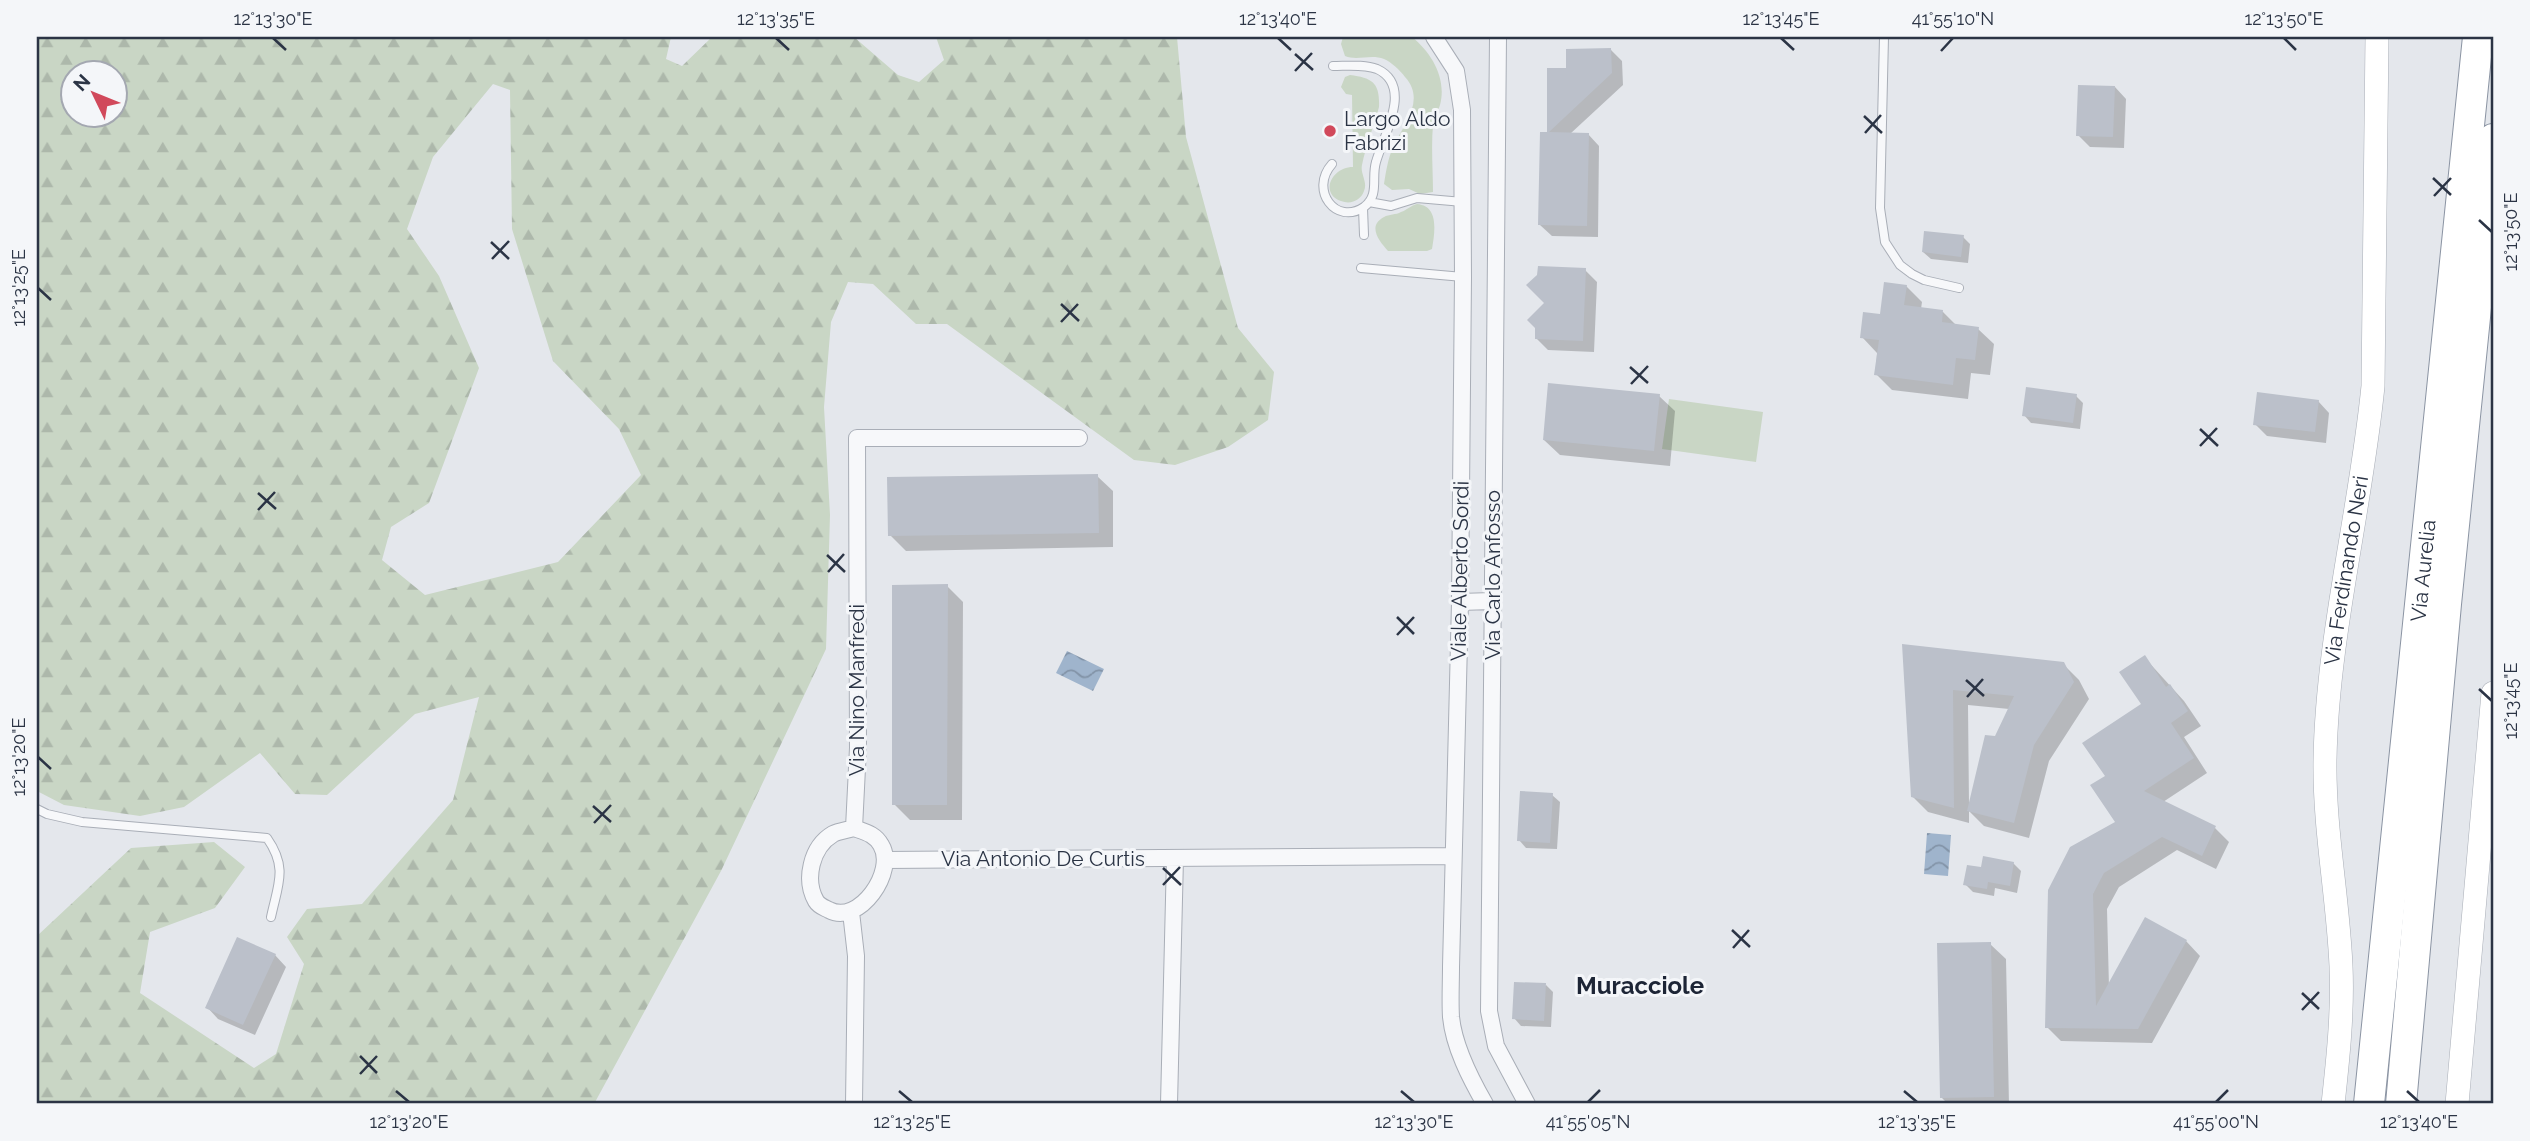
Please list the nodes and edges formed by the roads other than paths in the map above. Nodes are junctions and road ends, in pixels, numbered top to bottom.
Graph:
1 (1434, 37) edge
2 (1498, 37) edge
3 (1884, 37) edge
4 (2377, 37) edge
5 (2461, 37) edge
6 (2478, 37) edge
7 (1333, 66) dead end
8 (2493, 139) edge
9 (1332, 164) dead end
10 (1462, 202) junction
11 (1366, 205) junction
12 (1364, 234) dead end
13 (1361, 268) dead end
14 (1463, 277) junction
15 (1959, 288) dead end
16 (1079, 439) dead end
17 (2432, 477) junction
18 (1492, 601) junction
19 (1460, 603) junction
20 (2493, 693) edge
21 (37, 809) edge
22 (854, 828) junction
23 (1453, 856) junction
24 (1175, 858) junction
25 (885, 860) junction
26 (851, 912) junction
27 (271, 917) dead end
28 (854, 1104) edge
29 (1169, 1104) edge
30 (1485, 1104) edge
31 (1527, 1104) edge
32 (2333, 1104) edge
33 (2369, 1104) edge
34 (2401, 1104) edge
35 (2457, 1104) edge

1 - 10 street, Viale Alberto Sordi
2 - 18 street, Via Carlo Anfosso
3 - 15 lane
4 - 32 street, Via Ferdinando Neri
5 - 17 highway
6 - 17 highway, Via Aurelia
7 - 11 lane
8 - 34 highway, Via Aurelia
9 - 11 lane
10 - 11 lane
10 - 14 street, Viale Alberto Sordi
11 - 12 lane
13 - 14 lane
14 - 19 street, Viale Alberto Sordi
16 - 22 street, Via Nino Manfredi
17 - 33 highway, Via Aurelia
18 - 19 street
18 - 31 street, Via Carlo Anfosso
19 - 23 street, Viale Alberto Sordi
20 - 35 street
21 - 27 lane
22 - 25 street
22 - 26 street
23 - 24 street, Via Antonio De Curtis
23 - 30 street, Viale Alberto Sordi
24 - 25 street, Via Antonio De Curtis
24 - 29 street
25 - 26 street
26 - 28 street

